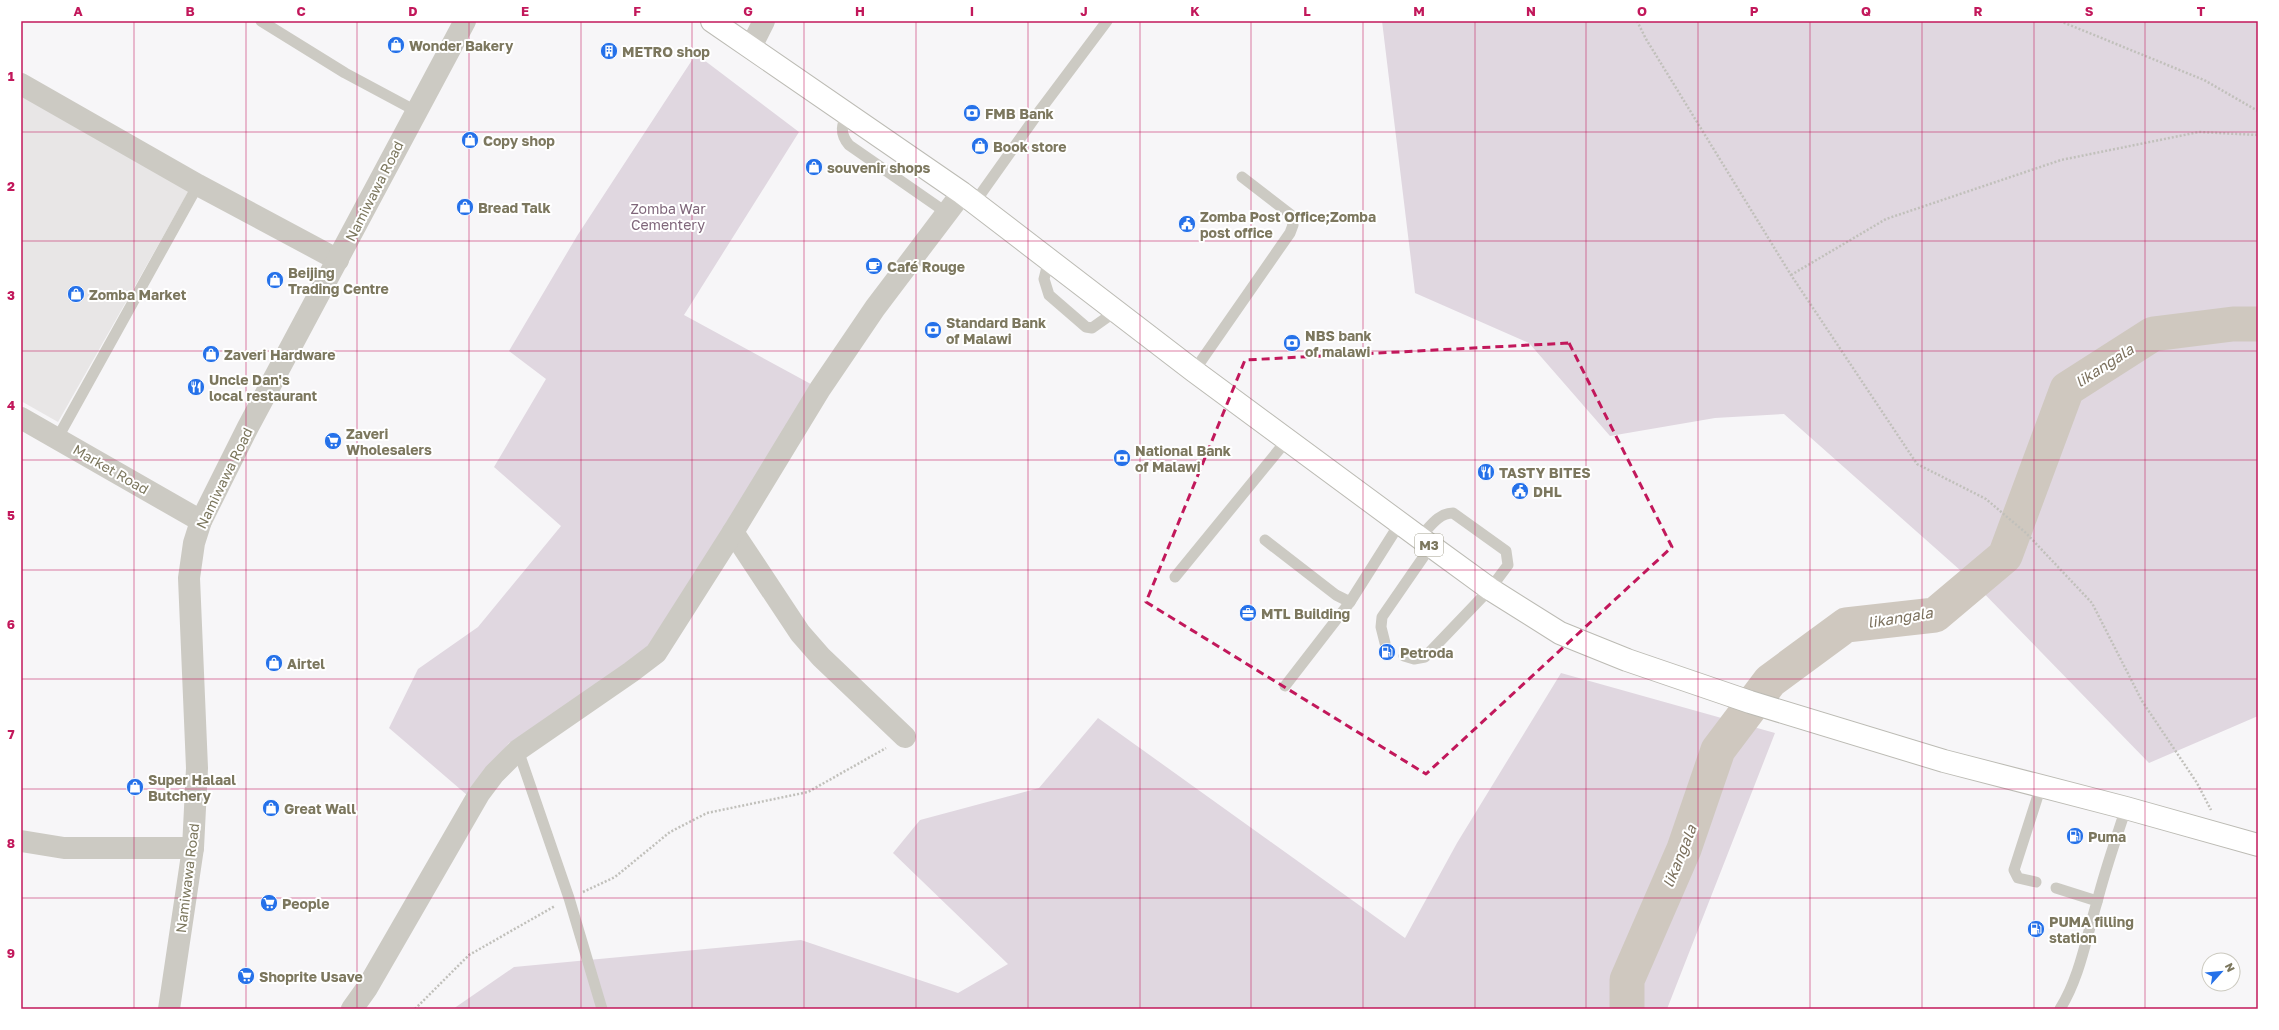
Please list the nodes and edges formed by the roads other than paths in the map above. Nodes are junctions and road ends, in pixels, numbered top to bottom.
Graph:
1 (261, 21) edge
2 (465, 21) edge
3 (712, 21) edge
4 (764, 21) edge
5 (1107, 21) edge
6 (751, 47) junction
7 (21, 84) edge
8 (416, 111) junction
9 (847, 112) junction
10 (1242, 177) dead end
11 (198, 185) junction
12 (968, 198) junction
13 (947, 213) junction
14 (1050, 259) junction
15 (338, 260) junction
16 (1116, 311) junction
17 (1194, 371) junction
18 (21, 418) edge
19 (57, 439) junction
20 (1287, 440) junction
21 (201, 520) junction
22 (1400, 523) junction
23 (733, 532) junction
24 (1265, 540) dead end
25 (1425, 542) junction
26 (1175, 577) dead end
27 (1490, 589) junction
28 (1350, 602) junction
29 (1386, 643) dead end
30 (1404, 656) dead end
31 (1285, 686) dead end
32 (905, 737) road end
33 (518, 750) junction
34 (2041, 786) junction
35 (2126, 808) junction
36 (21, 841) edge
37 (2258, 845) edge
38 (192, 848) junction
39 (2036, 882) dead end
40 (2056, 888) dead end
41 (2097, 901) junction
42 (169, 1009) edge
43 (352, 1009) edge
44 (602, 1009) edge
45 (2060, 1009) edge

1 - 8 lane
2 - 8 street, Namiwawa Road
3 - 6 highway, M3
4 - 6 street
5 - 12 lane
6 - 9 highway, M3
7 - 11 street
8 - 15 street, Namiwawa Road
9 - 12 highway, M3
9 - 13 lane
10 - 17 lane
11 - 15 street
11 - 19 lane
12 - 13 street
12 - 14 highway, M3
13 - 23 street
14 - 16 highway, M3
14 - 16 lane
15 - 21 street, Namiwawa Road
16 - 17 highway, M3
17 - 20 highway, M3
18 - 19 street, Market Road
19 - 21 street, Market Road
20 - 22 highway, M3
20 - 26 lane
21 - 38 street, Namiwawa Road
22 - 25 highway, M3
22 - 28 lane
23 - 32 street
23 - 33 street
24 - 28 lane
25 - 27 highway, M3
25 - 27 lane
25 - 29 lane
27 - 30 lane
27 - 34 highway, M3
28 - 31 lane
33 - 43 street
33 - 44 lane
34 - 35 highway, M3
34 - 39 lane
35 - 37 highway, M3
35 - 41 lane
36 - 38 street
38 - 42 street, Namiwawa Road
40 - 41 lane
41 - 45 lane

